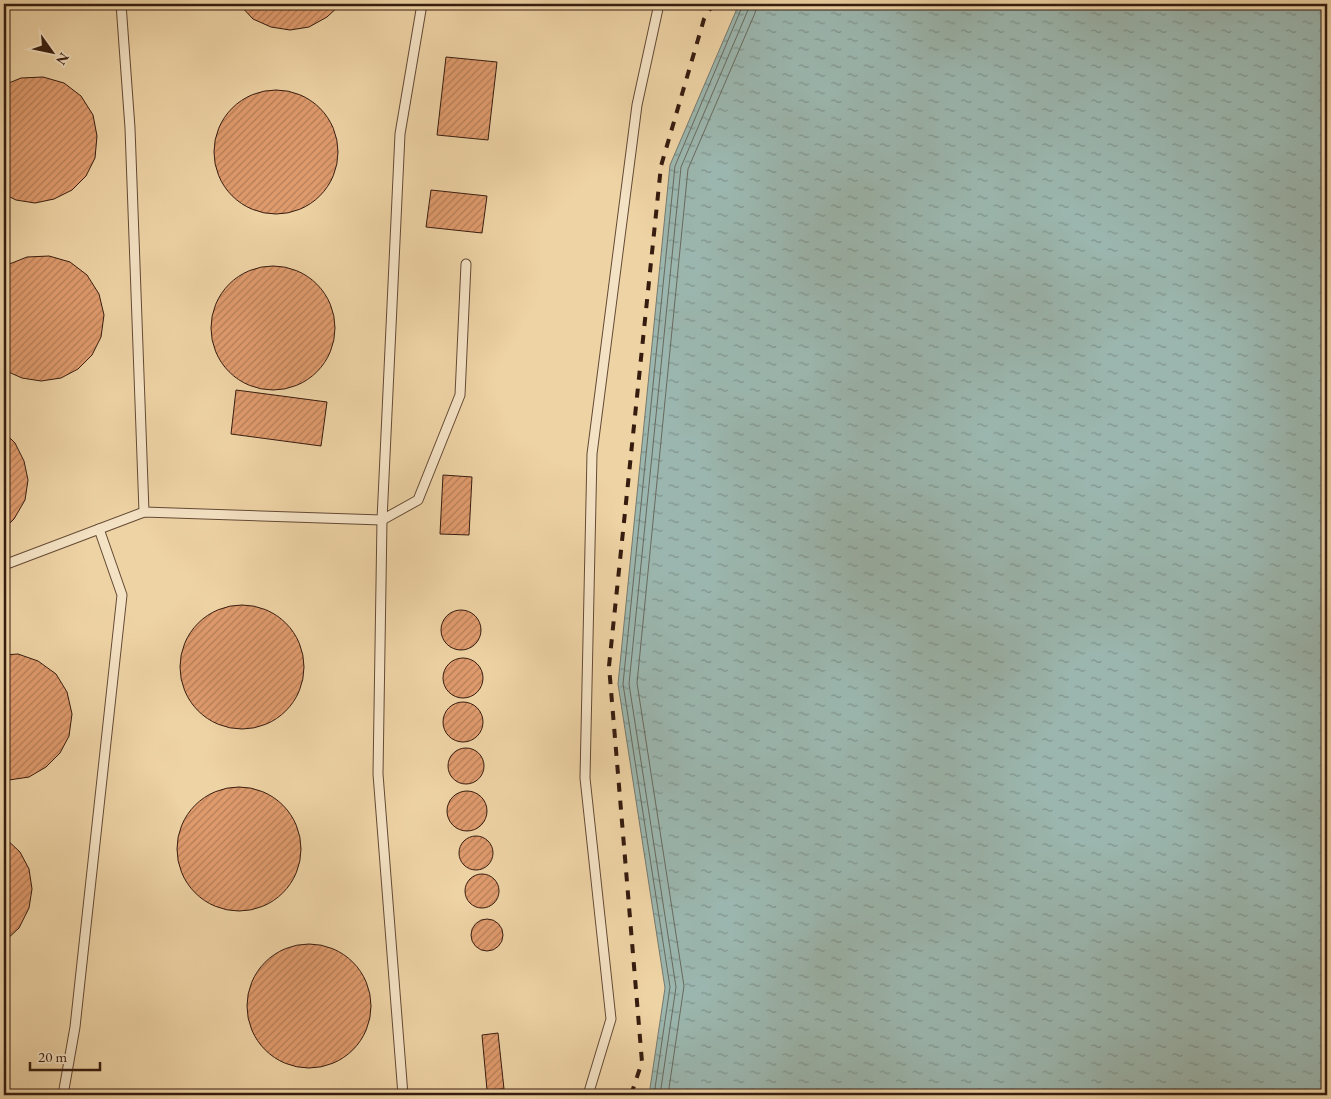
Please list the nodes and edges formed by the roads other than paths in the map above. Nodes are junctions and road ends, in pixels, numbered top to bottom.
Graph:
1 (121, 4) edge
2 (422, 4) edge
3 (658, 4) edge
4 (466, 264) dead end
5 (144, 512) junction
6 (382, 520) junction
7 (99, 528) junction
8 (4, 565) edge
9 (63, 1095) edge
10 (403, 1095) edge
11 (588, 1095) edge

1 - 5 lane
2 - 6 lane
3 - 11 lane
4 - 6 lane
5 - 6 lane
5 - 7 lane
6 - 10 lane
7 - 8 lane
7 - 9 lane

